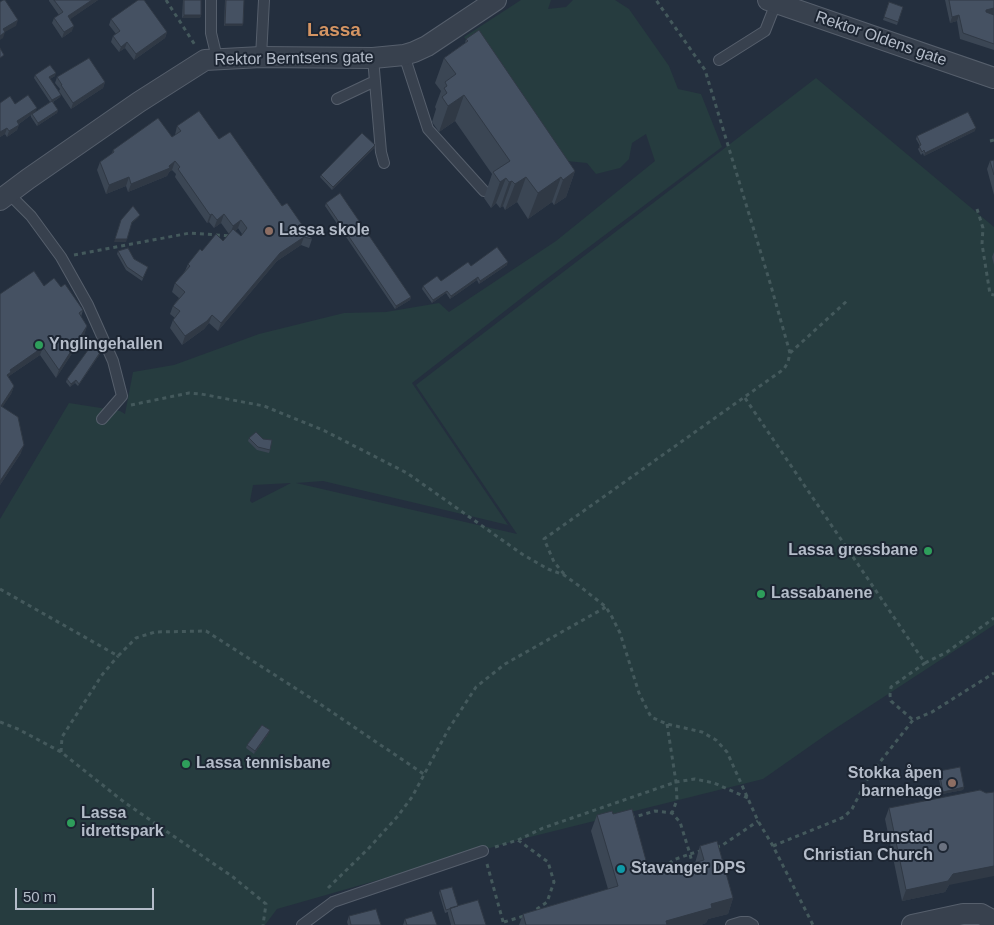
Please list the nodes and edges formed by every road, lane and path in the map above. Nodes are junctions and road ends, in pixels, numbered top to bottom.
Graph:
1 (166, 0) edge
2 (211, 0) edge
3 (264, 0) edge
4 (496, 0) edge
5 (656, 0) edge
6 (772, 1) edge
7 (404, 55) junction
8 (261, 57) junction
9 (373, 58) junction
10 (211, 59) junction
11 (720, 60) dead end
12 (994, 78) edge
13 (375, 81) junction
14 (337, 99) dead end
15 (384, 163) dead end
16 (484, 191) dead end
17 (4, 197) edge
18 (977, 209) dead end
19 (236, 236) edge
20 (61, 257) junction
21 (994, 295) edge
22 (848, 300) dead end
23 (790, 353) junction
24 (122, 396) junction
25 (745, 398) junction
26 (102, 420) dead end
27 (564, 575) junction
28 (0, 589) edge
29 (606, 607) junction
30 (994, 618) edge
31 (118, 656) junction
32 (925, 663) junction
33 (994, 673) edge
34 (913, 720) junction
35 (0, 722) edge
36 (667, 724) junction
37 (62, 752) junction
38 (425, 775) junction
39 (676, 782) junction
40 (749, 799) junction
41 (672, 813) junction
42 (629, 818) edge
43 (758, 821) junction
44 (518, 840) junction
45 (773, 846) junction
46 (713, 848) edge
47 (705, 850) edge
48 (483, 851) junction
49 (690, 854) junction
50 (694, 870) edge
51 (656, 871) edge
52 (326, 890) dead end
53 (994, 921) edge
54 (504, 924) edge
55 (263, 925) edge
56 (302, 925) edge
57 (731, 925) edge
58 (753, 925) edge
59 (813, 925) edge
60 (912, 925) edge

1 - 10 path
2 - 10 lane
3 - 8 lane
4 - 7 street, Rektor Berntsens gate
5 - 23 path
6 - 11 lane
6 - 12 street, Rektor Oldens gate
7 - 9 street, Rektor Berntsens gate
7 - 16 lane
8 - 9 street, Rektor Berntsens gate
8 - 10 street, Rektor Berntsens gate
9 - 13 lane
10 - 17 street, Rektor Berntsens gate
13 - 14 lane
13 - 15 lane
17 - 20 lane
18 - 21 path
19 - 20 path
20 - 24 lane
22 - 23 path
23 - 25 path
24 - 26 lane
24 - 27 path
25 - 27 path
25 - 32 path
27 - 29 path
28 - 31 path
29 - 36 path
29 - 38 path
30 - 32 path
31 - 37 path
31 - 38 path
32 - 34 path
33 - 34 path
34 - 45 path
35 - 37 path
36 - 39 path
36 - 40 path
37 - 55 path
38 - 52 path
39 - 40 path
39 - 41 path
39 - 44 path
40 - 43 path
41 - 42 path
41 - 49 path
43 - 45 path
43 - 46 path
44 - 48 path
44 - 54 path
45 - 59 path
47 - 49 path
48 - 54 path
48 - 56 lane
49 - 50 path
49 - 51 path
53 - 60 street
57 - 58 lane

